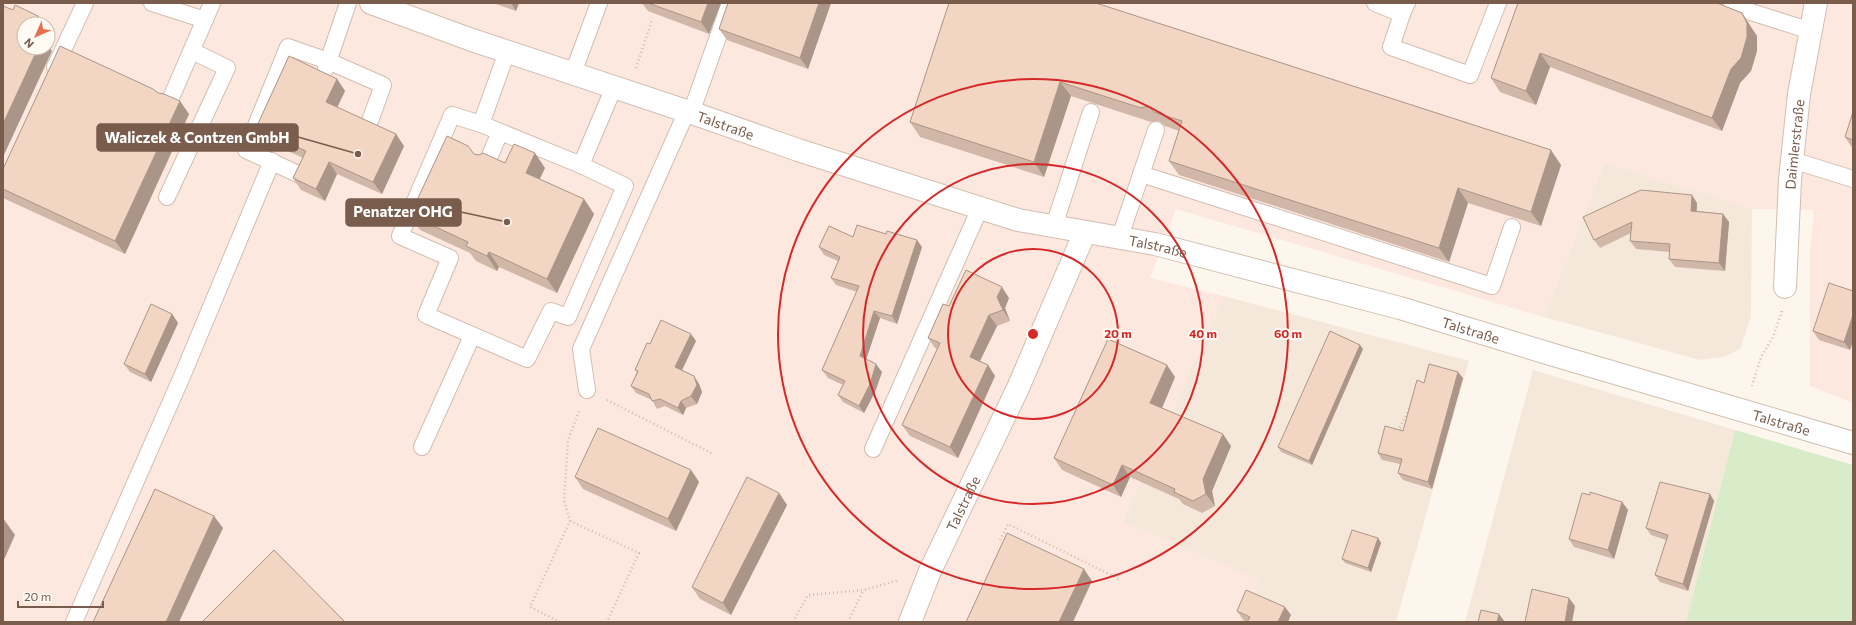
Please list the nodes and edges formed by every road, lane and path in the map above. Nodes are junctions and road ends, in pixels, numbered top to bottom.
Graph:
1 (85, 3) edge
2 (152, 3) edge
3 (212, 3) edge
4 (348, 3) edge
5 (371, 3) edge
6 (599, 3) edge
7 (730, 3) edge
8 (1375, 3) edge
9 (1498, 3) edge
10 (1816, 3) edge
11 (1732, 6) dead end
12 (1749, 7) edge
13 (1405, 9) edge
14 (205, 20) junction
15 (652, 20) edge
16 (1811, 31) junction
17 (192, 51) junction
18 (507, 52) junction
19 (327, 65) junction
20 (573, 74) junction
21 (49, 80) edge
22 (621, 89) junction
23 (171, 98) edge
24 (689, 112) junction
25 (1091, 112) edge
26 (370, 121) edge
27 (481, 124) junction
28 (1156, 130) edge
29 (500, 132) junction
30 (488, 160) edge
31 (1792, 160) junction
32 (272, 162) junction
33 (581, 165) junction
34 (298, 174) edge
35 (1142, 174) junction
36 (1853, 179) edge
37 (167, 197) dead end
38 (980, 208) junction
39 (1054, 226) junction
40 (1512, 227) edge
41 (1085, 232) junction
42 (1120, 238) junction
43 (1785, 287) joint
44 (472, 336) junction
45 (1761, 358) dead end
46 (587, 390) junction
47 (1411, 404) edge
48 (1407, 431) edge
49 (1853, 443) edge
50 (422, 447) dead end
51 (873, 449) dead end
52 (713, 454) dead end
53 (570, 521) junction
54 (1000, 540) dead end
55 (1119, 579) dead end
56 (74, 622) edge
57 (560, 622) edge
58 (607, 622) edge
59 (793, 622) edge
60 (848, 622) edge
61 (910, 622) edge

1 - 21 lane
2 - 14 lane
3 - 14 lane
4 - 19 lane
5 - 18 street, Talstraße
6 - 20 lane
7 - 24 lane
8 - 13 lane
9 - 13 lane
10 - 16 street, Daimlerstraße
11 - 12 lane
12 - 16 lane
14 - 17 lane
15 - 22 path
16 - 31 street, Daimlerstraße
17 - 23 lane
17 - 37 lane
18 - 20 street, Talstraße
18 - 27 lane
19 - 26 lane
19 - 32 lane
20 - 22 street, Talstraße
22 - 24 street, Talstraße
22 - 33 lane
24 - 38 street, Talstraße
24 - 46 lane
25 - 39 lane
27 - 29 lane
27 - 44 lane
28 - 35 lane
29 - 30 lane
29 - 33 lane
31 - 36 lane
31 - 43 street, Daimlerstraße
32 - 34 lane
32 - 56 lane
33 - 44 lane
35 - 40 lane
35 - 42 lane
38 - 39 street, Talstraße
38 - 51 lane
39 - 41 street, Talstraße
41 - 42 street, Talstraße
41 - 61 street, Talstraße
42 - 49 street, Talstraße
43 - 45 path
44 - 50 lane
46 - 52 path
46 - 53 path
47 - 48 path
53 - 57 path
53 - 58 path
54 - 55 path
59 - 60 path

